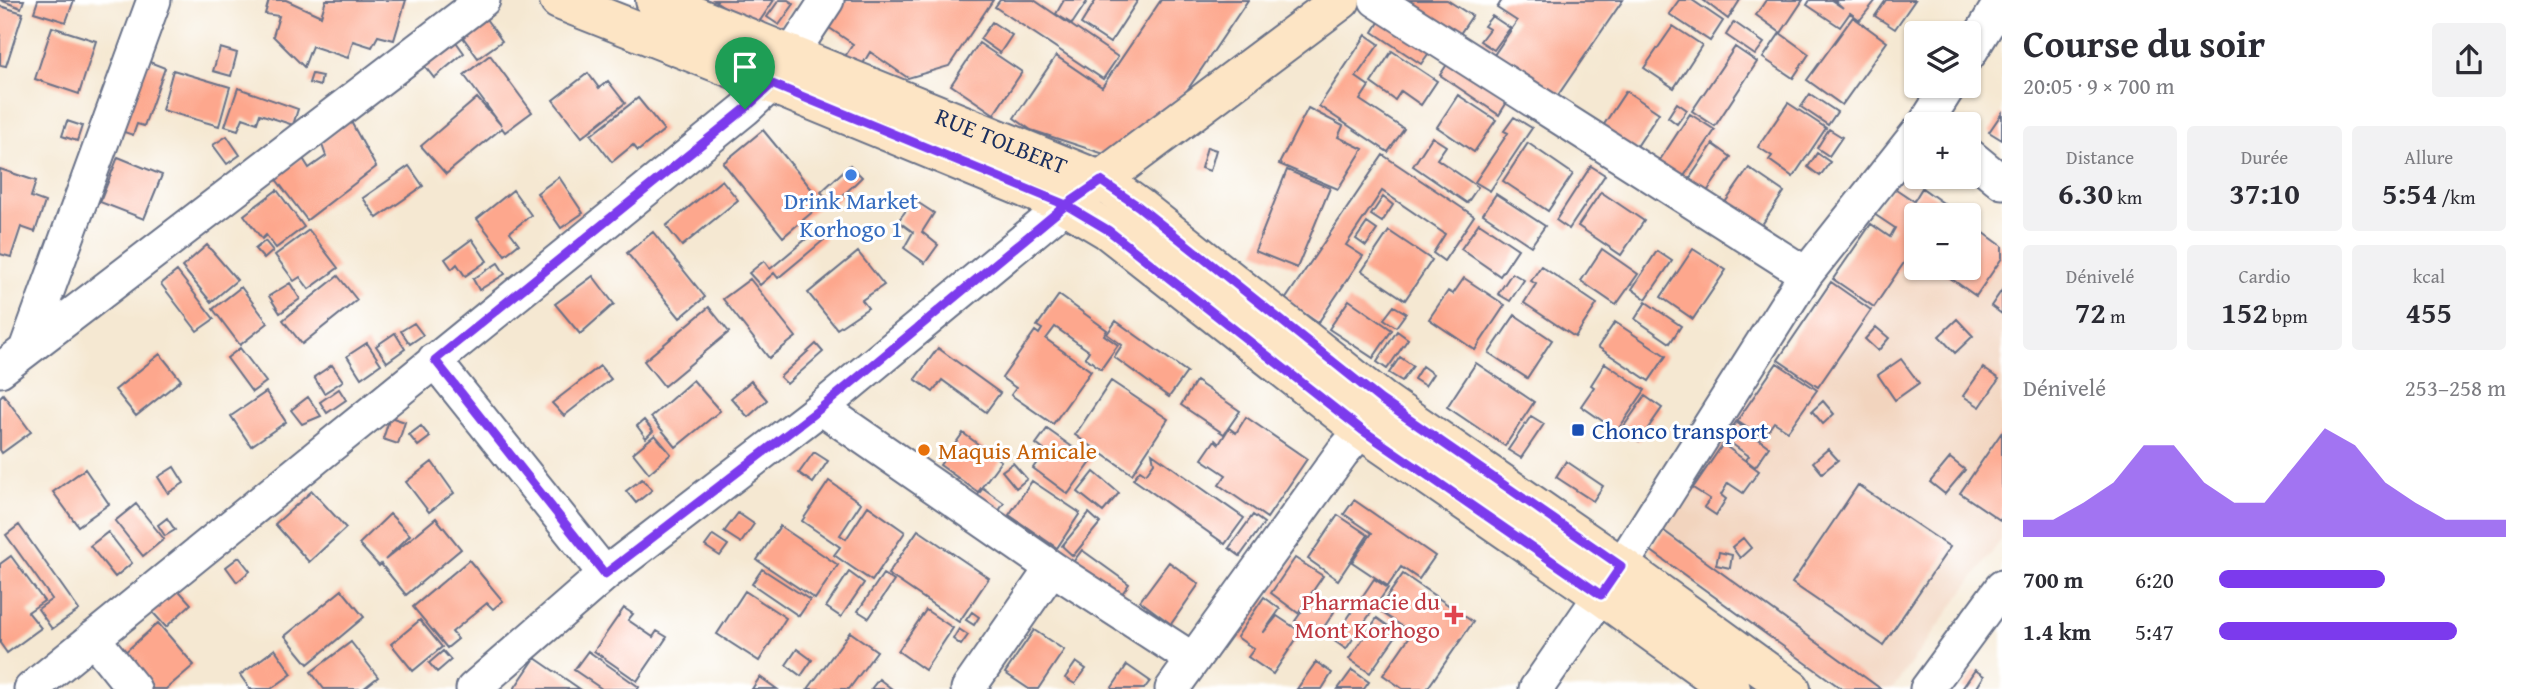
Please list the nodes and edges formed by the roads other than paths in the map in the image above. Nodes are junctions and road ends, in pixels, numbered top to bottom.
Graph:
1 (154, 0) edge
2 (483, 0) edge
3 (559, 0) edge
4 (655, 0) edge
5 (827, 0) edge
6 (1376, 0) edge
7 (2002, 0) edge
8 (1332, 2) edge
9 (1981, 34) edge
10 (782, 69) junction
11 (1904, 153) edge
12 (1981, 165) edge
13 (1101, 181) junction
14 (2002, 182) edge
15 (1066, 205) junction
16 (1807, 274) junction
17 (26, 349) junction
18 (435, 360) junction
19 (0, 370) edge
20 (821, 408) junction
21 (1362, 430) junction
22 (1052, 568) junction
23 (605, 574) junction
24 (1611, 581) junction
25 (2002, 587) edge
26 (93, 638) junction
27 (1192, 659) junction
28 (31, 689) edge
29 (134, 689) edge
30 (474, 689) edge
31 (968, 689) edge
32 (1172, 689) edge
33 (1536, 689) edge
34 (1731, 689) edge
35 (1791, 689) edge
36 (1927, 689) edge

1 - 17 street
2 - 17 street
3 - 10 street, RUE TOLBERT
4 - 10 street, RUE TOLBERT
5 - 10 street
6 - 16 street
7 - 9 street
8 - 13 street
10 - 13 street, RUE TOLBERT
10 - 15 street, RUE TOLBERT
10 - 18 street
11 - 16 street
12 - 14 street
13 - 15 street
13 - 24 street, RUE TOLBERT
15 - 20 street
15 - 21 street, RUE TOLBERT
16 - 24 street
17 - 19 street
18 - 23 street
18 - 26 street
20 - 22 street
20 - 23 street
21 - 24 street, RUE TOLBERT
21 - 27 street
22 - 27 street
22 - 31 street
23 - 30 street
24 - 33 street
24 - 34 street, RUE TOLBERT
24 - 35 street, RUE TOLBERT
25 - 36 street
26 - 28 street
26 - 29 street
27 - 32 street

